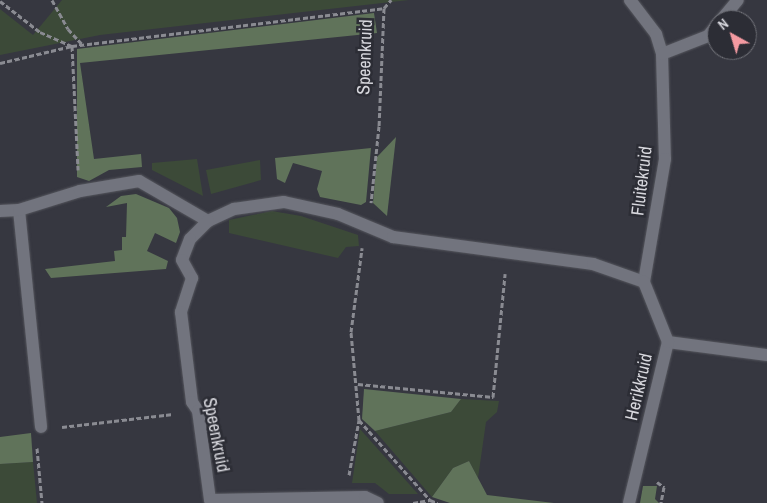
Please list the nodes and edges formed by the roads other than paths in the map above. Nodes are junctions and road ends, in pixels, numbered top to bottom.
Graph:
1 (630, 0) edge
2 (738, 0) edge
3 (730, 10) edge
4 (707, 36) edge
5 (662, 54) junction
6 (18, 210) junction
7 (0, 211) edge
8 (208, 221) junction
9 (644, 282) junction
10 (668, 342) junction
11 (767, 355) edge
12 (41, 427) road end
13 (378, 503) edge
14 (629, 503) edge

1 - 5 street, Fluitekruid
2 - 3 street
4 - 5 street
5 - 9 street, Fluitekruid
6 - 7 street
6 - 8 street
6 - 12 street
8 - 9 street, Speenkruid
8 - 13 street, Speenkruid
9 - 10 street, Herikkruid
10 - 11 street
10 - 14 street, Herikkruid

